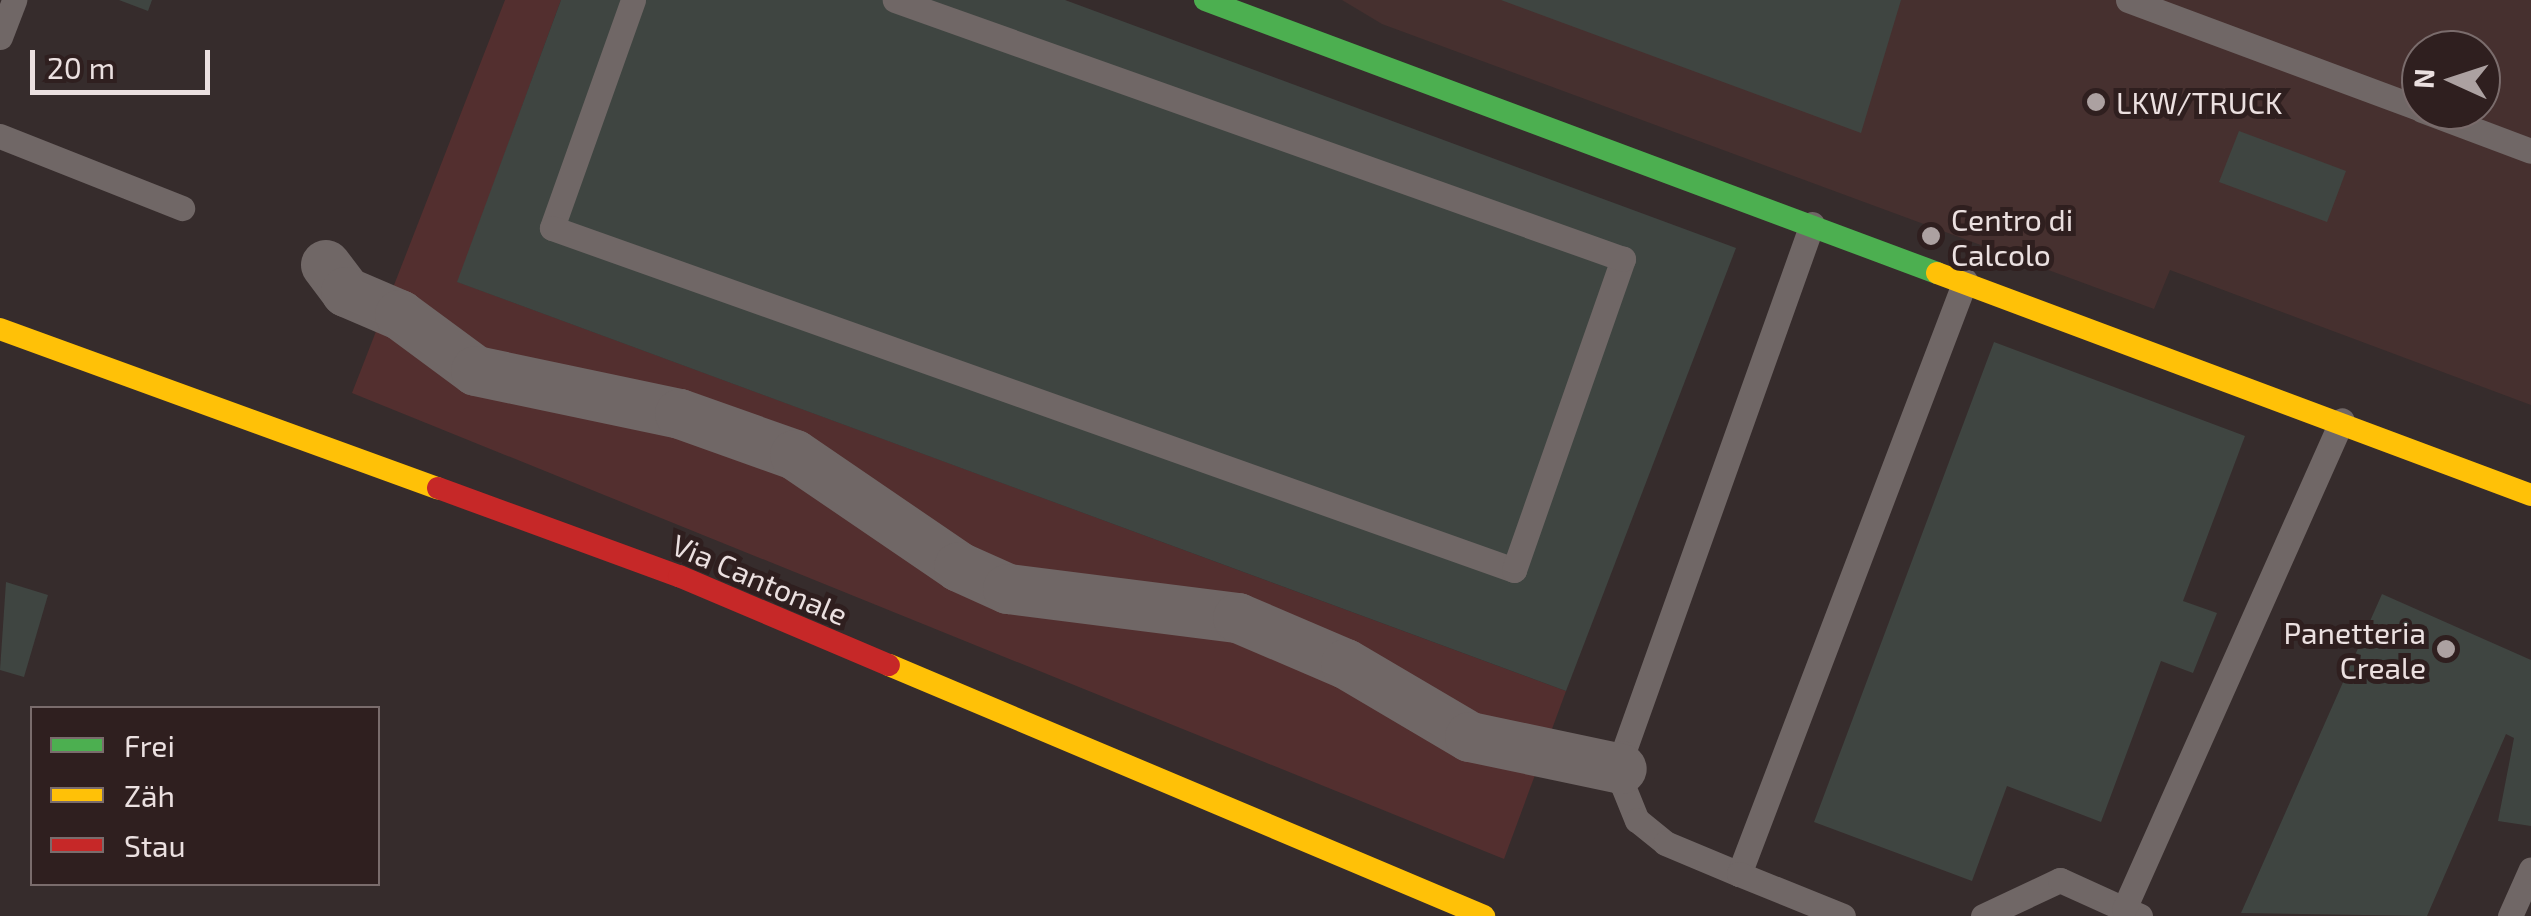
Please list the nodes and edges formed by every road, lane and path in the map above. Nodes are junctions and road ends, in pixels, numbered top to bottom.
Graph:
1 (14, 0) edge
2 (633, 0) edge
3 (895, 0) edge
4 (1205, 0) edge
5 (2128, 0) edge
6 (0, 37) edge
7 (2401, 102) edge
8 (2476, 130) edge
9 (0, 136) edge
10 (2531, 150) edge
11 (182, 208) dead end
12 (1812, 224) junction
13 (326, 265) dead end
14 (1965, 281) junction
15 (0, 329) edge
16 (2342, 420) junction
17 (2531, 495) edge
18 (1622, 768) junction
19 (2531, 869) edge
20 (1739, 874) junction
21 (2132, 912) edge
22 (1484, 916) edge
23 (1843, 916) edge
24 (1983, 916) edge
25 (2510, 916) edge

1 - 6 lane
2 - 3 lane
4 - 12 main road
5 - 7 lane
8 - 10 lane
9 - 11 lane
12 - 14 main road
12 - 18 lane
13 - 18 street
14 - 16 main road
14 - 20 lane
15 - 22 main road, Via Cantonale
16 - 17 main road
16 - 21 lane
18 - 20 lane
19 - 25 lane
20 - 23 lane
21 - 24 lane

